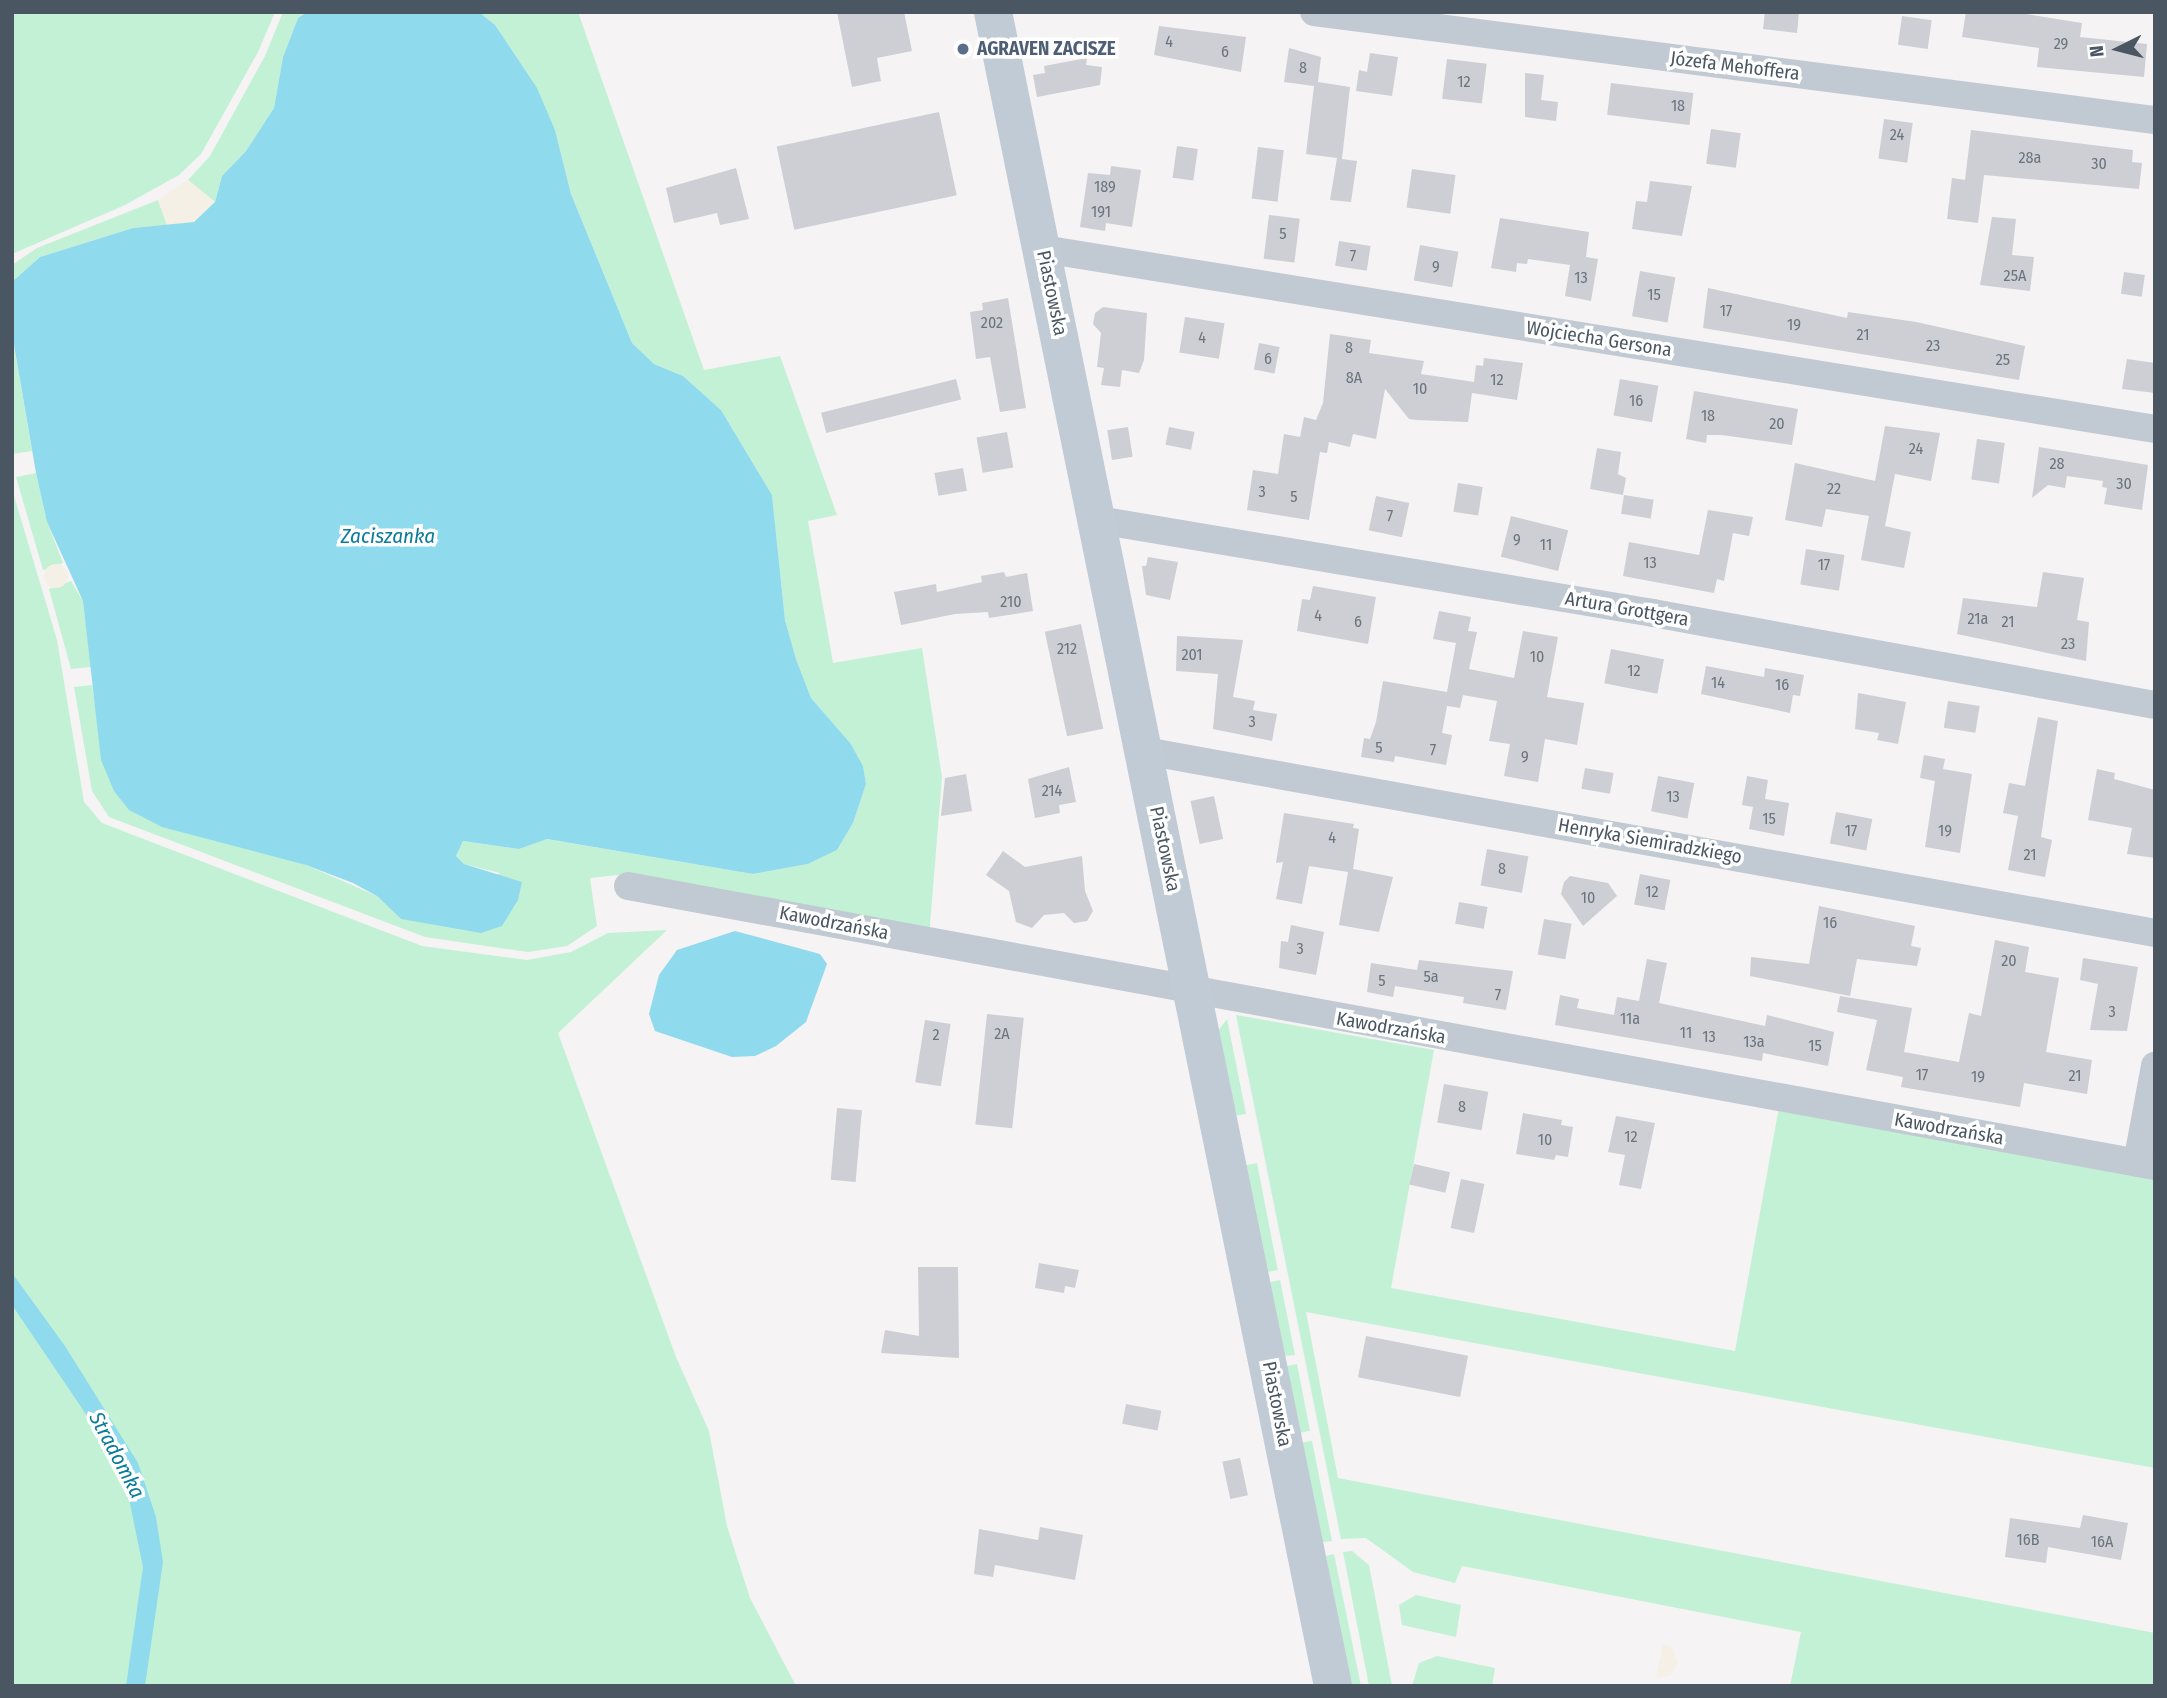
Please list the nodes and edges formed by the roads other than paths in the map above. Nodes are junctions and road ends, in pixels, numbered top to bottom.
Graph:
1 (993, 12) edge
2 (1314, 12) edge
3 (2155, 120) edge
4 (1043, 249) junction
5 (2155, 429) edge
6 (1098, 520) junction
7 (2155, 705) edge
8 (1145, 751) junction
9 (628, 886) dead end
10 (2155, 933) edge
11 (1195, 992) junction
12 (2155, 1066) edge
13 (2146, 1165) edge
14 (1333, 1686) edge

1 - 4 street, Piastowska
2 - 3 street, Józefa Mehoffera
4 - 5 street, Wojciecha Gersona
4 - 6 street, Piastowska
6 - 7 street, Artura Grottgera
6 - 8 street, Piastowska
8 - 10 street, Henryka Siemiradzkiego
8 - 11 street, Piastowska
9 - 11 street, Kawodrzańska
11 - 13 street, Kawodrzańska
11 - 14 street, Piastowska
12 - 13 street

